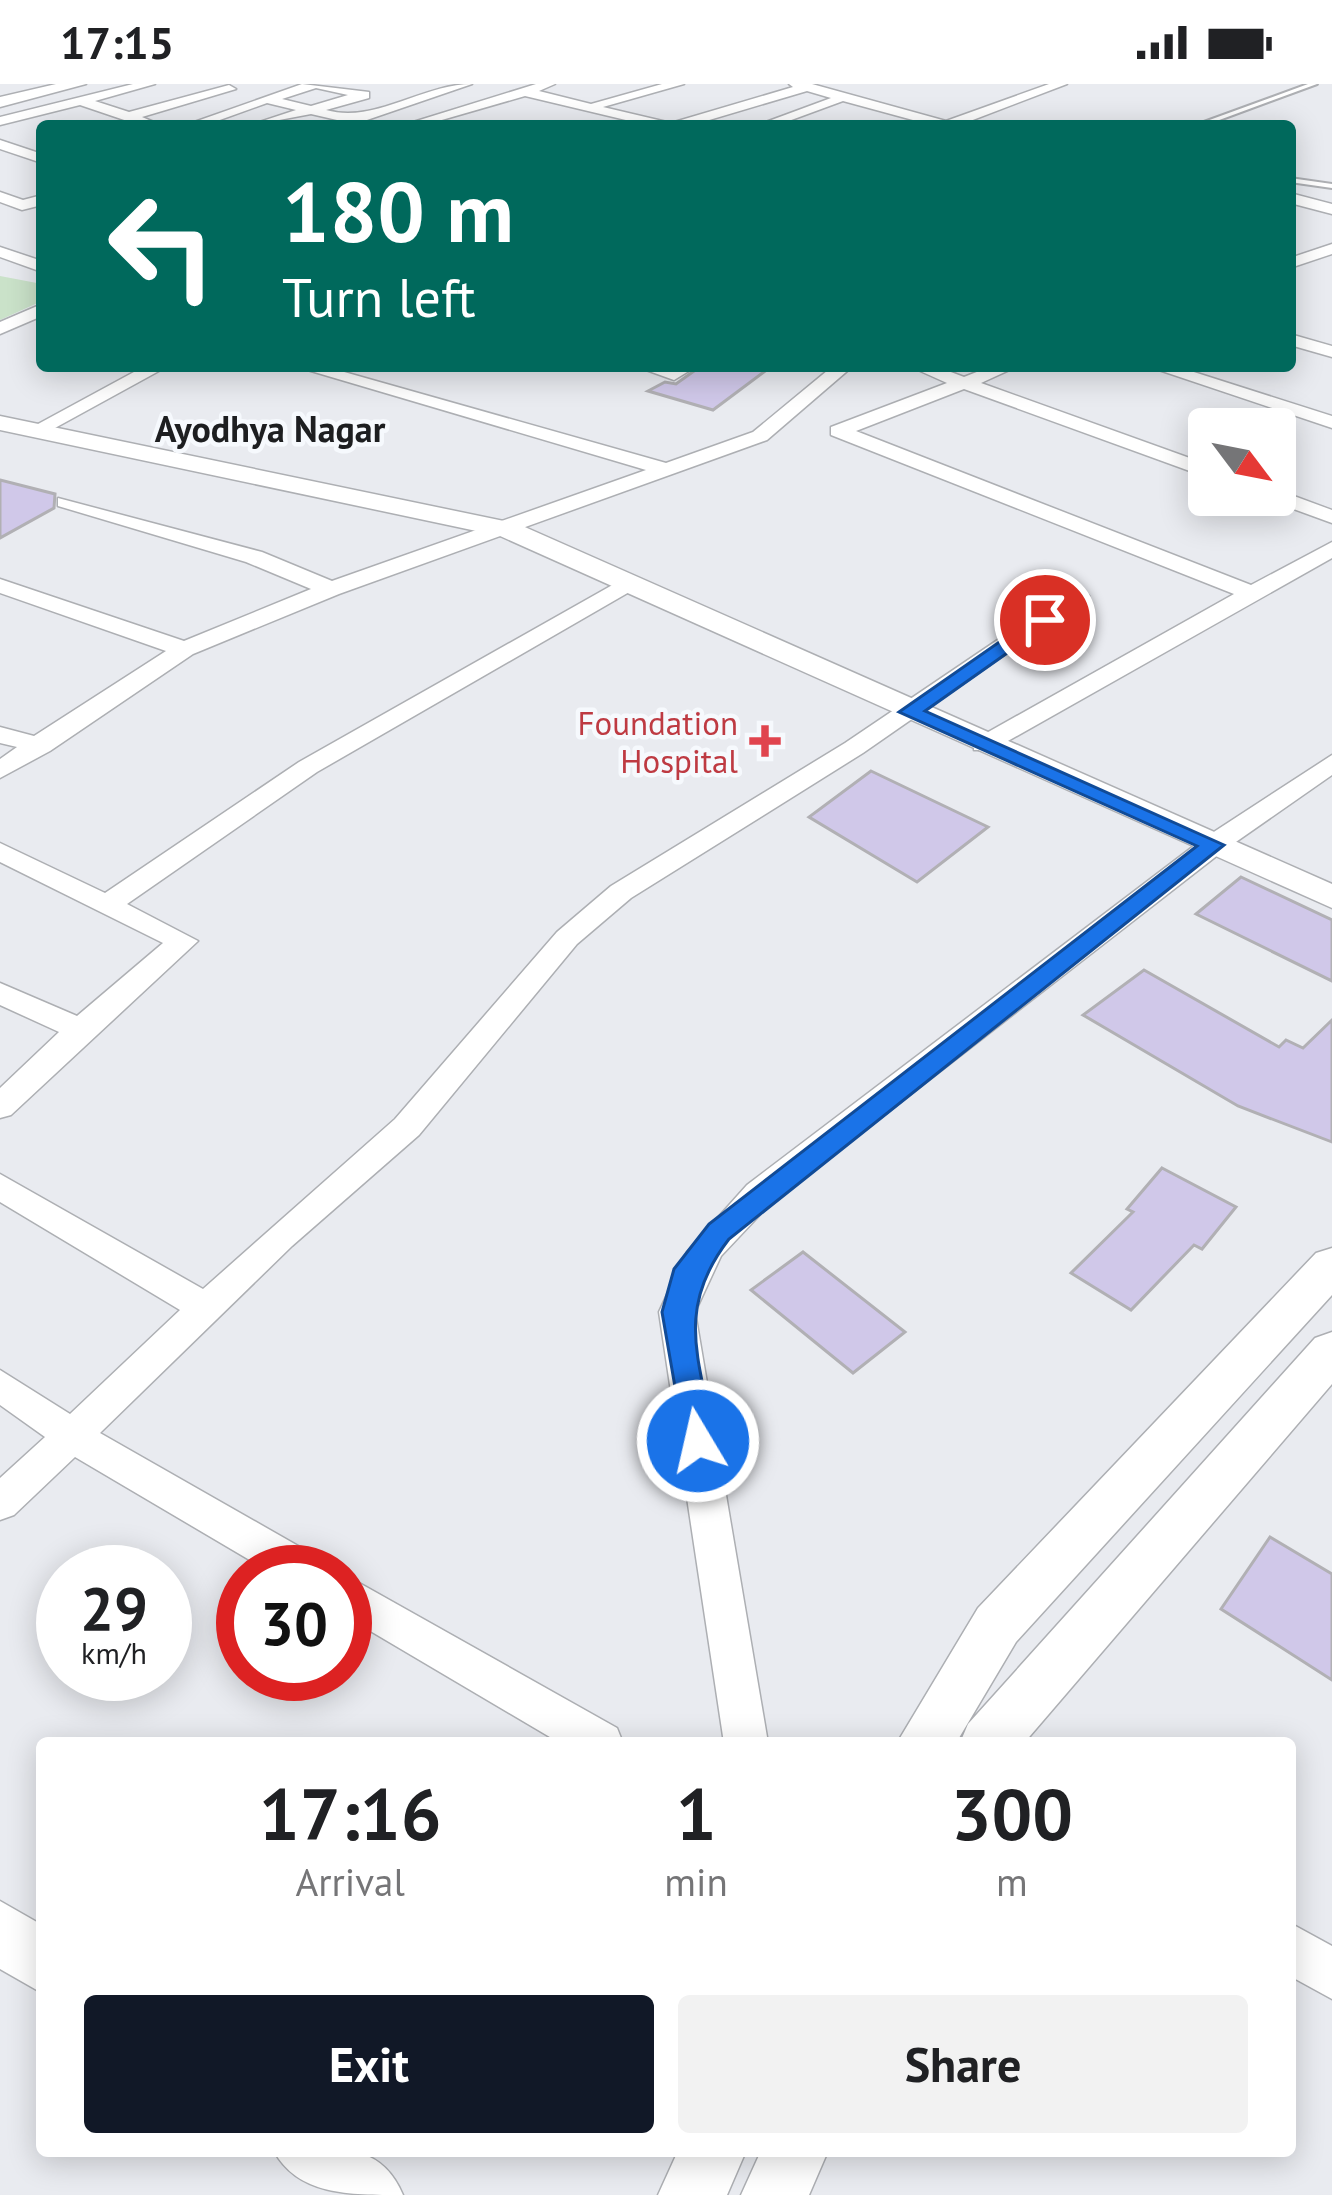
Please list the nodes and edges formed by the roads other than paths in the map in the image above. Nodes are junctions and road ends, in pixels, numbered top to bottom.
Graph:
1 (149, 84) edge
2 (315, 84) edge
3 (404, 84) edge
4 (466, 84) edge
5 (491, 84) edge
6 (549, 84) edge
7 (678, 84) edge
8 (865, 84) edge
9 (1061, 84) edge
10 (802, 85) edge
11 (229, 86) edge
12 (47, 87) edge
13 (119, 87) edge
14 (1316, 88) edge
15 (381, 89) dead end
16 (79, 92) edge
17 (525, 92) junction
18 (437, 93) junction
19 (364, 95) junction
20 (838, 96) junction
21 (268, 99) junction
22 (0, 102) edge
23 (398, 105) junction
24 (590, 106) junction
25 (311, 110) junction
26 (897, 113) junction
27 (621, 114) junction
28 (129, 116) junction
29 (440, 116) junction
30 (877, 119) dead end
31 (114, 120) edge
32 (140, 120) edge
33 (207, 120) edge
34 (275, 120) edge
35 (346, 120) edge
36 (353, 120) edge
37 (427, 120) edge
38 (601, 120) edge
39 (646, 120) edge
40 (690, 120) edge
41 (777, 120) edge
42 (924, 120) edge
43 (964, 120) edge
44 (1213, 120) edge
45 (0, 121) edge
46 (36, 140) edge
47 (3, 147) edge
48 (36, 157) edge
49 (1296, 181) edge
50 (1332, 186) edge
51 (0, 197) edge
52 (1296, 199) edge
53 (36, 202) edge
54 (22, 206) junction
55 (1332, 208) edge
56 (36, 210) edge
57 (1332, 249) edge
58 (0, 252) edge
59 (1296, 261) edge
60 (36, 265) edge
61 (36, 312) edge
62 (0, 328) edge
63 (1296, 341) edge
64 (1332, 352) edge
65 (148, 372) edge
66 (323, 372) edge
67 (840, 372) edge
68 (934, 372) edge
69 (994, 372) edge
70 (1175, 372) edge
71 (964, 383) junction
72 (1332, 422) edge
73 (0, 423) edge
74 (809, 426) junction
75 (37, 430) junction
76 (0, 448) edge
77 (1188, 464) edge
78 (668, 470) junction
79 (64, 502) dead end
80 (1296, 504) edge
81 (1332, 517) edge
82 (508, 530) junction
83 (1332, 549) edge
84 (0, 586) edge
85 (623, 586) junction
86 (331, 589) junction
87 (1252, 592) junction
88 (1078, 596) dead end
89 (185, 649) junction
90 (910, 712) junction
91 (0, 734) edge
92 (983, 745) junction
93 (41, 746) junction
94 (1332, 764) edge
95 (0, 770) edge
96 (1213, 845) junction
97 (0, 851) edge
98 (1332, 897) edge
99 (106, 905) junction
100 (0, 993) edge
101 (80, 1030) junction
102 (0, 1107) edge
103 (0, 1186) edge
104 (1332, 1265) edge
105 (206, 1308) junction
106 (1332, 1351) edge
107 (0, 1384) edge
108 (72, 1436) junction
109 (0, 1503) edge
110 (260, 1545) edge
111 (372, 1610) edge
112 (591, 1737) edge
113 (745, 1737) edge
114 (929, 1737) edge
115 (993, 1737) edge
116 (0, 1932) edge
117 (1296, 1951) edge
118 (36, 1958) edge
119 (1332, 1975) edge
120 (315, 2157) edge
121 (710, 2157) edge
122 (792, 2157) edge
123 (369, 2195) edge
124 (692, 2195) edge
125 (775, 2195) edge

1 - 13 street
2 - 19 street
2 - 21 street
3 - 18 street
4 - 18 street
5 - 17 street
6 - 17 street
7 - 24 street
8 - 20 street
9 - 43 street
10 - 20 street
10 - 40 street
11 - 21 street
11 - 28 street
12 - 16 street
12 - 22 street
13 - 16 street
14 - 44 lane
15 - 19 street
16 - 28 street
16 - 45 street
17 - 24 street
17 - 29 street
18 - 23 street
19 - 23 street
19 - 25 street
20 - 26 street
20 - 41 street
21 - 25 street
21 - 33 street
23 - 29 street
23 - 36 street
24 - 27 street
25 - 34 street
25 - 35 street
26 - 30 street
26 - 42 street
27 - 38 street
27 - 39 street
28 - 31 street
28 - 32 street
29 - 37 street
46 - 47 street
47 - 48 street
49 - 50 lane
51 - 54 street
52 - 55 street
53 - 54 street
54 - 56 street
57 - 59 street
58 - 60 street
61 - 62 street
63 - 64 street
65 - 75 street
66 - 78 street
67 - 74 street
68 - 71 street
69 - 71 street
70 - 72 street
71 - 74 street
71 - 77 street
73 - 75 street
74 - 78 street
74 - 87 street
75 - 76 street
75 - 82 street
78 - 82 street
79 - 86 street
80 - 81 street
82 - 85 street
82 - 86 street
83 - 87 street
84 - 89 street
85 - 90 street
85 - 99 street
86 - 89 street
87 - 92 street
88 - 90 street
89 - 93 street
90 - 92 street
90 - 105 street
91 - 93 street
92 - 96 street
93 - 95 street
94 - 96 street
96 - 98 street
96 - 113 street
97 - 99 street
99 - 101 street
100 - 101 street
101 - 102 street
103 - 105 street
104 - 114 street
105 - 108 street
106 - 115 street
107 - 108 street
108 - 109 street
108 - 110 street
111 - 112 street
116 - 118 street
117 - 119 street
120 - 123 street
121 - 124 street
122 - 125 street

